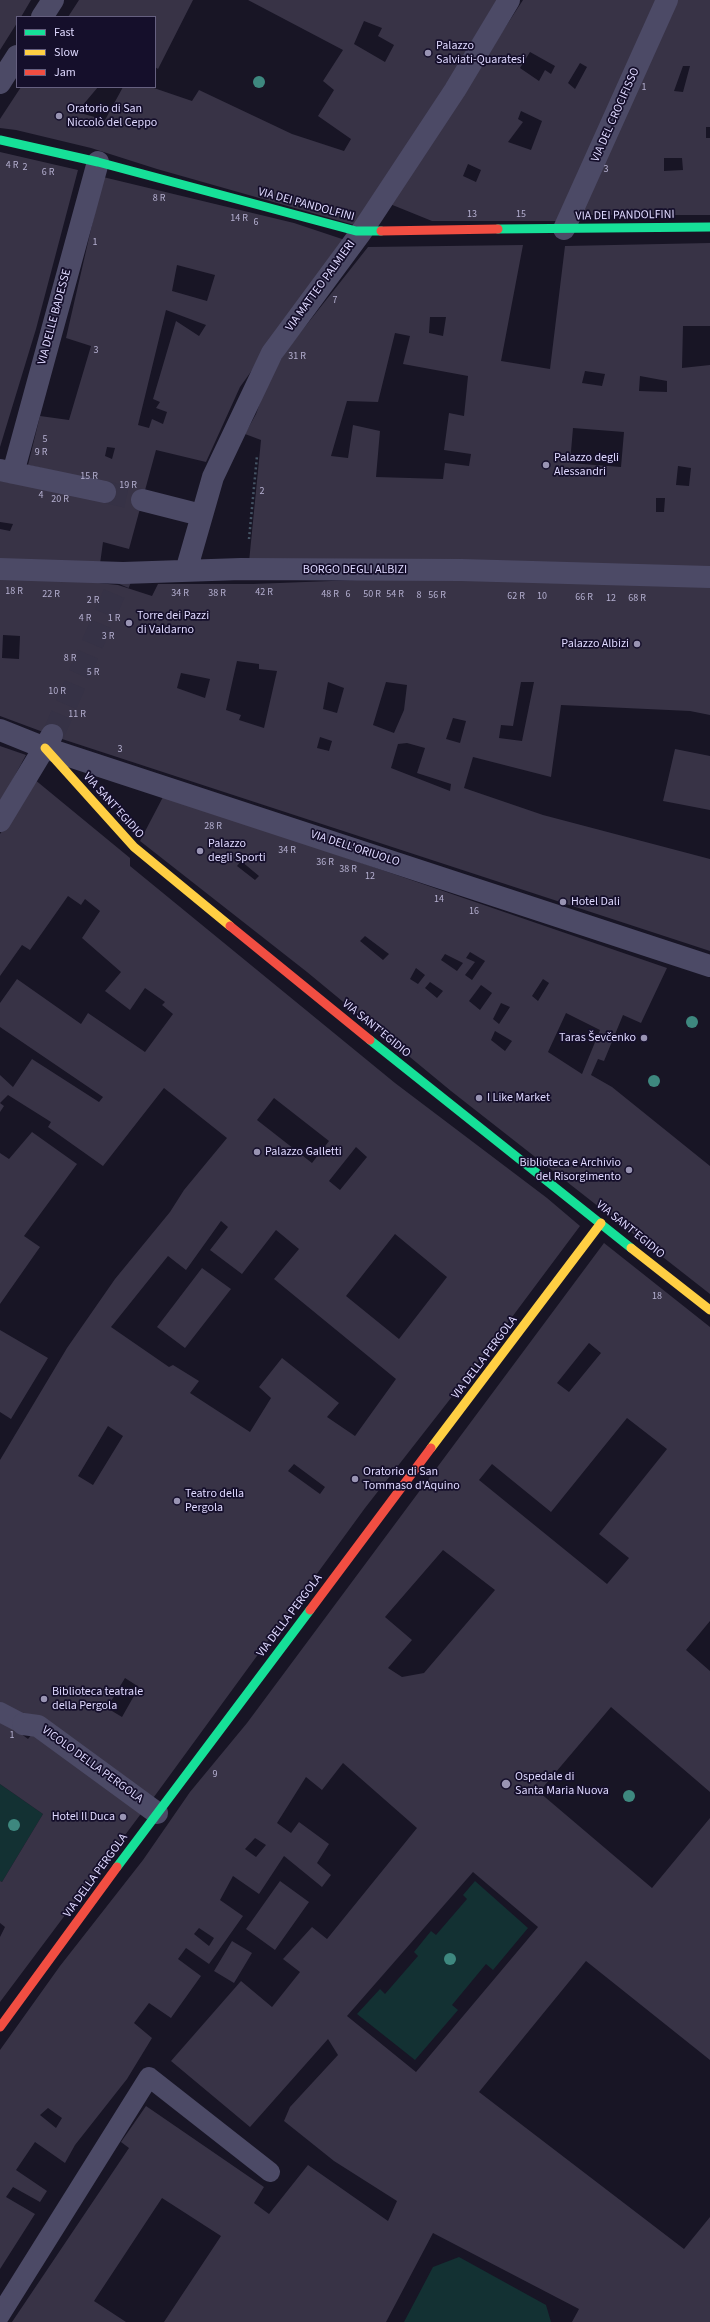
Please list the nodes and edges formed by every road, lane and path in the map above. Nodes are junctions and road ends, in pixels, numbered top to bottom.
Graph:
1 (53, 0) edge
2 (509, 0) edge
3 (667, 0) edge
4 (43, 16) edge
5 (16, 58) edge
6 (0, 83) edge
7 (0, 140) edge
8 (98, 162) junction
9 (710, 227) edge
10 (564, 229) junction
11 (362, 231) junction
12 (6, 471) edge
13 (105, 492) tunnel mouth
14 (142, 500) tunnel mouth
15 (201, 515) junction
16 (0, 569) edge
17 (186, 571) junction
18 (710, 577) edge
19 (0, 730) edge
20 (49, 741) junction
21 (0, 821) edge
22 (710, 966) edge
23 (601, 1223) junction
24 (710, 1310) edge
25 (0, 1712) edge
26 (23, 1724) joint
27 (157, 1813) junction
28 (0, 2027) edge
29 (270, 2172) dead end
30 (0, 2315) edge

1 - 4 street
2 - 11 street, VIA MATTEO PALMIERI
3 - 10 street, VIA DEL CROCIFISSO
5 - 6 street
7 - 8 street, VIA DEI PANDOLFINI
8 - 11 street, VIA DEI PANDOLFINI
8 - 12 street, VIA DELLE BADESSE
9 - 10 street, VIA DEI PANDOLFINI
10 - 11 street, VIA DEI PANDOLFINI
11 - 15 street, VIA MATTEO PALMIERI
12 - 13 street
14 - 15 street
15 - 17 street, VIA MATTEO PALMIERI
16 - 17 street, BORGO DEGLI ALBIZI
17 - 18 street, BORGO DEGLI ALBIZI
19 - 20 street, VIA DELL'ORIUOLO
20 - 21 street
20 - 22 street, VIA DELL'ORIUOLO
20 - 23 street, VIA SANT'EGIDIO
23 - 24 street, VIA SANT'EGIDIO
23 - 27 street, VIA DELLA PERGOLA
25 - 26 lane
26 - 27 street, VICOLO DELLA PERGOLA
27 - 28 street, VIA DELLA PERGOLA
29 - 30 lane

